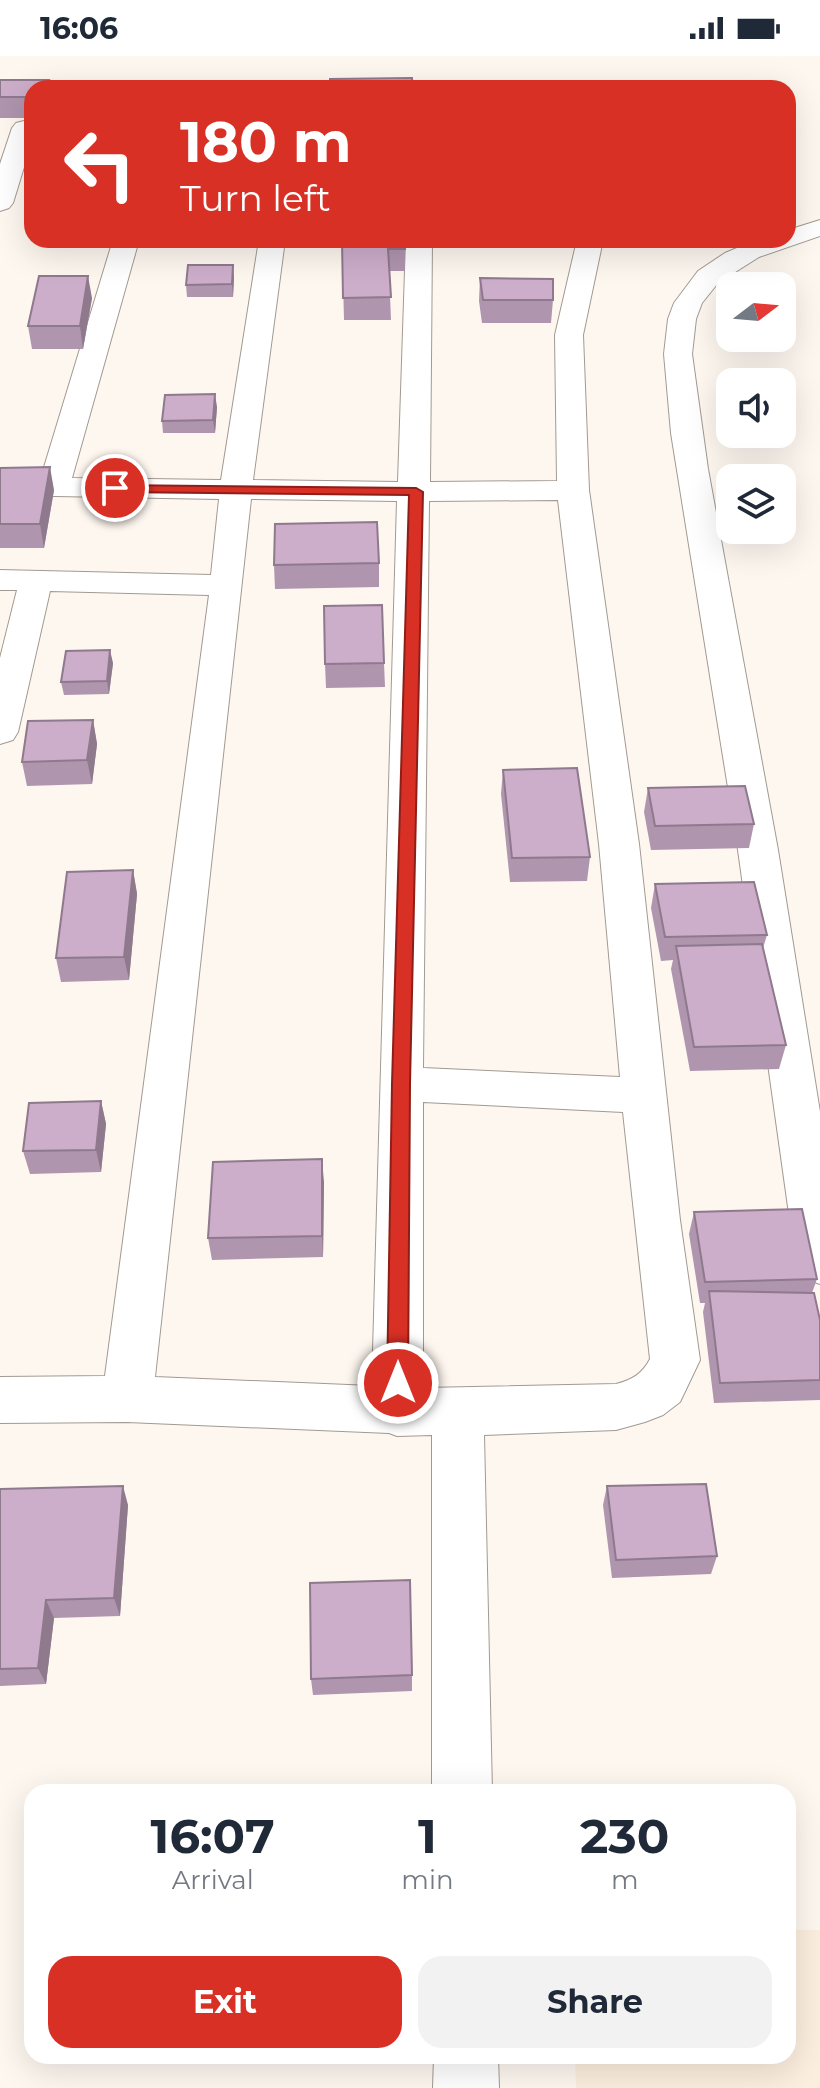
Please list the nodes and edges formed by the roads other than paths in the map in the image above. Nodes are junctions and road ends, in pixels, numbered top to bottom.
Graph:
1 (19, 128) edge
2 (0, 203) edge
3 (820, 228) edge
4 (796, 236) edge
5 (124, 248) edge
6 (271, 248) edge
7 (419, 248) edge
8 (588, 248) edge
9 (762, 248) edge
10 (0, 486) edge
11 (54, 487) junction
12 (236, 488) junction
13 (573, 490) junction
14 (416, 492) junction
15 (0, 580) edge
16 (36, 581) junction
17 (227, 585) junction
18 (0, 732) edge
19 (401, 1084) junction
20 (643, 1096) junction
21 (820, 1264) edge
22 (127, 1399) junction
23 (0, 1400) edge
24 (397, 1413) junction
25 (458, 1413) junction
26 (462, 1784) edge
27 (466, 2064) edge
28 (466, 2088) edge

1 - 2 street
3 - 4 street
5 - 11 street
6 - 12 street
7 - 14 street
8 - 13 street
9 - 21 street
10 - 11 street
11 - 12 street
12 - 14 street
12 - 17 street
13 - 14 street
13 - 20 street
14 - 19 street
15 - 16 street
16 - 17 street
16 - 18 street
17 - 22 street
19 - 20 street
19 - 24 street
20 - 25 street
22 - 23 street
22 - 24 street
24 - 25 street
25 - 26 street
27 - 28 street

